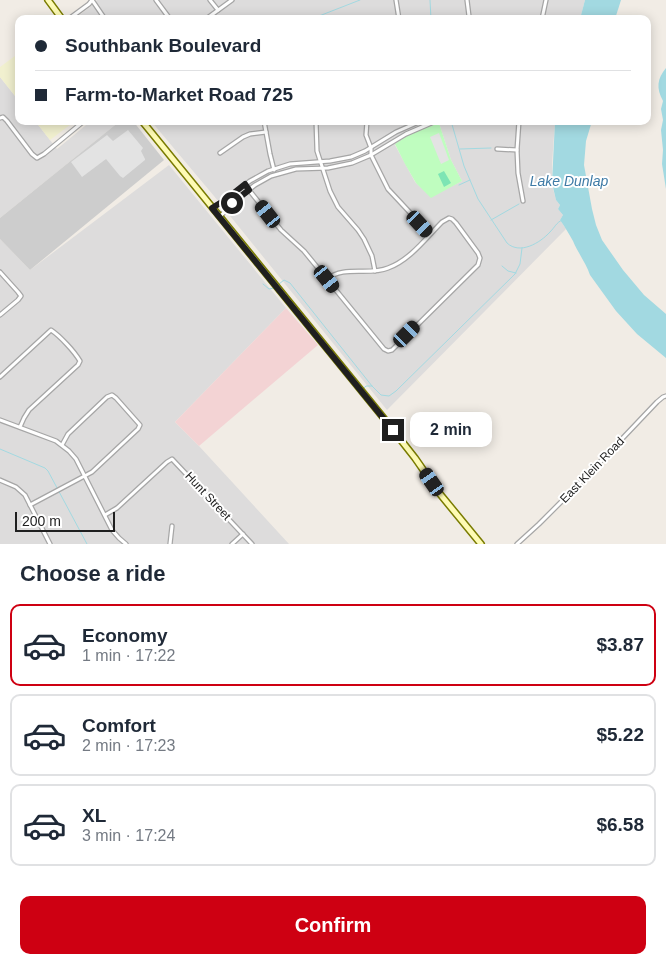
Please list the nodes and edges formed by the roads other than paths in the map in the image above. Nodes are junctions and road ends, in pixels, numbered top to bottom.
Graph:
1 (48, 0) edge
2 (92, 0) edge
3 (156, 0) edge
4 (210, 0) edge
5 (232, 0) edge
6 (396, 0) edge
7 (467, 0) edge
8 (546, 0) edge
9 (218, 10) junction
10 (59, 15) edge
11 (74, 15) edge
12 (103, 15) edge
13 (167, 15) edge
14 (211, 15) edge
15 (398, 15) edge
16 (469, 15) edge
17 (543, 15) edge
18 (1, 118) edge
19 (79, 125) edge
20 (145, 125) edge
21 (265, 125) edge
22 (316, 125) edge
23 (367, 125) edge
24 (411, 125) edge
25 (419, 125) edge
26 (427, 125) edge
27 (520, 125) edge
28 (420, 128) junction
29 (266, 132) junction
30 (371, 148) junction
31 (497, 149) dead end
32 (517, 150) junction
33 (220, 153) dead end
34 (371, 155) junction
35 (320, 162) junction
36 (274, 169) junction
37 (324, 169) junction
38 (276, 174) junction
39 (245, 184) junction
40 (249, 190) junction
41 (225, 200) junction
42 (523, 201) dead end
43 (230, 206) junction
44 (212, 208) junction
45 (220, 217) junction
46 (430, 234) junction
47 (375, 271) junction
48 (0, 272) edge
49 (327, 279) junction
50 (0, 315) edge
51 (0, 376) edge
52 (666, 396) edge
53 (0, 420) edge
54 (20, 427) junction
55 (62, 445) junction
56 (85, 476) junction
57 (0, 480) edge
58 (30, 505) junction
59 (105, 515) junction
60 (172, 526) dead end
61 (243, 534) junction
62 (50, 544) edge
63 (126, 544) edge
64 (170, 544) edge
65 (232, 544) edge
66 (252, 544) edge
67 (481, 544) edge
68 (517, 544) edge

1 - 10 street
2 - 11 street
2 - 12 street
3 - 13 street
4 - 9 street
5 - 9 street
6 - 15 street
7 - 16 street
8 - 17 street
9 - 14 street
18 - 19 street
20 - 44 street
21 - 29 street
22 - 35 street
23 - 30 street
24 - 30 street
25 - 28 street
26 - 28 street
27 - 32 street
28 - 34 street
29 - 33 street
29 - 36 street
30 - 34 street
30 - 35 street
31 - 32 street
32 - 42 street
34 - 37 street
34 - 46 street
35 - 36 street
35 - 37 street
36 - 38 street
36 - 39 street
37 - 38 street
37 - 47 street
38 - 40 street
39 - 40 street
39 - 41 street
40 - 43 street
40 - 49 street
41 - 43 street
41 - 44 street
43 - 45 street
44 - 45 street
45 - 67 street
46 - 47 street
46 - 49 street
47 - 49 street
48 - 50 street
51 - 54 street
52 - 68 street, East Klein Road
53 - 54 street
54 - 55 street
55 - 56 street
55 - 56 street
56 - 58 street
56 - 59 street
57 - 58 street
58 - 62 street
59 - 61 street, Hunt Street
59 - 63 street
60 - 64 street
61 - 65 street
61 - 66 street, Hunt Street

